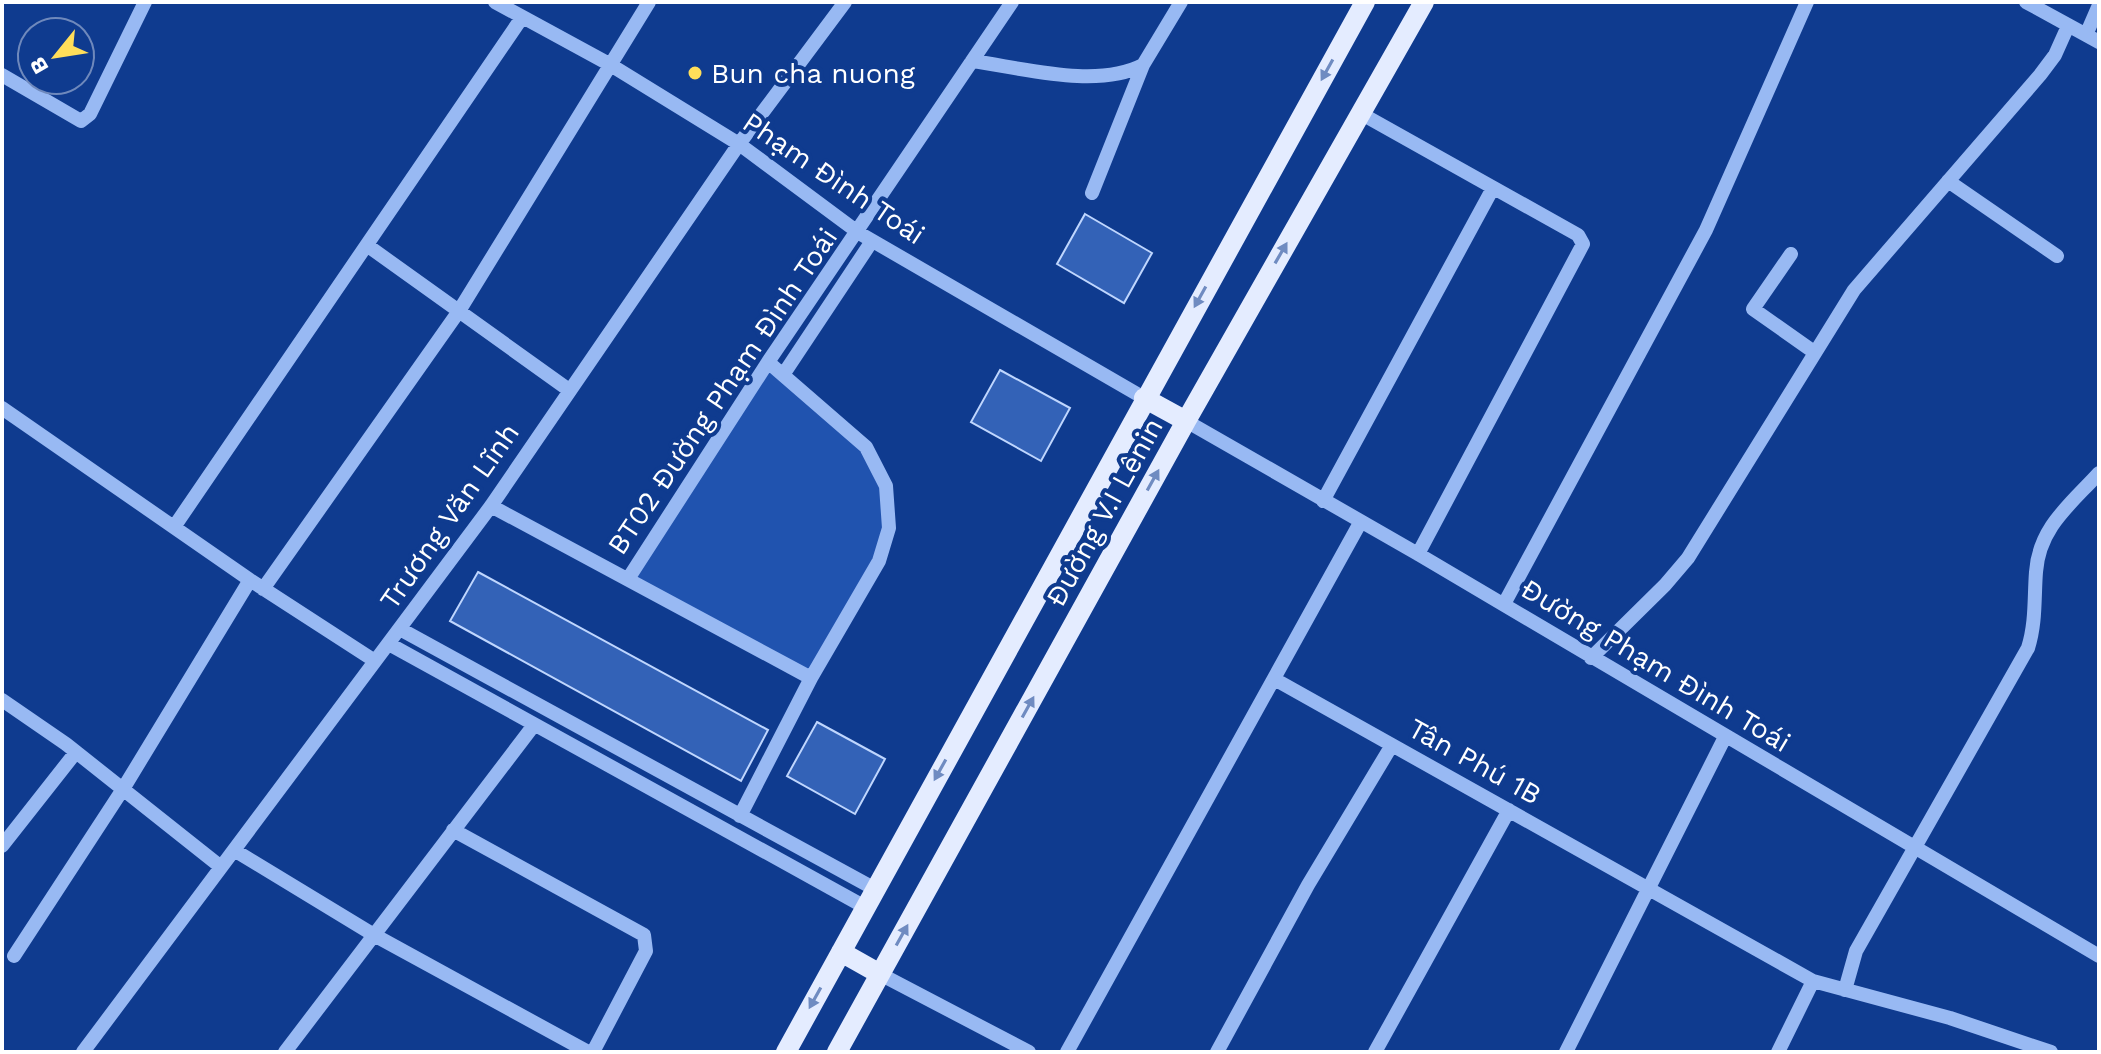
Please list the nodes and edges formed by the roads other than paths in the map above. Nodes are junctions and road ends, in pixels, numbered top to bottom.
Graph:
1 (145, 2) edge
2 (649, 2) edge
3 (845, 2) edge
4 (1012, 2) edge
5 (1181, 2) edge
6 (1424, 2) edge
7 (1807, 2) edge
8 (2026, 2) edge
9 (503, 4) edge
10 (1360, 4) edge
11 (2099, 5) edge
12 (521, 19) junction
13 (2068, 26) junction
14 (2093, 38) edge
15 (972, 61) junction
16 (609, 64) junction
17 (1143, 65) junction
18 (2, 75) edge
19 (1360, 113) junction
20 (739, 144) junction
21 (1948, 181) junction
22 (1493, 188) junction
23 (1092, 193) dead end
24 (859, 233) junction
25 (872, 241) junction
26 (368, 246) junction
27 (1791, 254) dead end
28 (2057, 256) dead end
29 (459, 311) junction
30 (1814, 352) junction
31 (768, 362) junction
32 (783, 375) junction
33 (569, 390) junction
34 (1144, 398) junction
35 (2, 408) edge
36 (1186, 421) junction
37 (2097, 480) edge
38 (1323, 501) junction
39 (491, 506) junction
40 (1360, 523) junction
41 (174, 527) junction
42 (1418, 554) junction
43 (628, 579) junction
44 (257, 584) junction
45 (1504, 604) junction
46 (400, 629) junction
47 (389, 644) junction
48 (1591, 658) junction
49 (375, 661) junction
50 (811, 678) junction
51 (1276, 680) junction
52 (2, 700) edge
53 (534, 725) junction
54 (1725, 737) junction
55 (1392, 745) junction
56 (76, 752) junction
57 (123, 789) junction
58 (1509, 810) junction
59 (740, 816) junction
60 (453, 830) junction
61 (2, 846) edge
62 (1914, 847) junction
63 (234, 850) junction
64 (221, 867) junction
65 (1650, 887) junction
66 (875, 889) junction
67 (865, 907) junction
68 (374, 935) junction
69 (841, 952) junction
70 (14, 956) dead end
71 (2099, 956) edge
72 (880, 974) junction
73 (1813, 981) junction
74 (1845, 990) junction
75 (290, 1051) edge
76 (83, 1052) edge
77 (590, 1052) edge
78 (786, 1052) edge
79 (837, 1052) edge
80 (1029, 1052) edge
81 (1067, 1052) edge
82 (1217, 1052) edge
83 (1375, 1052) edge
84 (1566, 1052) edge
85 (1778, 1052) edge
86 (2051, 1052) edge

1 - 18 street
2 - 16 street
3 - 20 street, Trương Văn Lĩnh
4 - 15 street, BT02 Đường Phạm Đình Toái
5 - 17 street
6 - 19 main road, Đường V.I Lênin
7 - 45 street
8 - 13 street
9 - 12 street, Phạm Đình Toái
10 -> 34 main road, Đường V.I Lênin
11 - 14 street
12 - 16 street, Phạm Đình Toái
12 - 26 street
13 - 14 street
13 - 21 street
15 - 17 street
15 - 24 street, BT02 Đường Phạm Đình Toái
16 - 20 street, Phạm Đình Toái
16 - 29 street
17 - 23 street
19 - 22 street
36 -> 19 main road, Đường V.I Lênin
20 - 24 street, Phạm Đình Toái
20 - 33 street, Trương Văn Lĩnh
21 - 28 street
21 - 30 street
22 - 38 street
22 - 42 street
24 - 25 street, Phạm Đình Toái
24 - 31 street, BT02 Đường Phạm Đình Toái
25 - 32 street, BT02 Đường Phạm Đình Toái
25 - 34 street, Phạm Đình Toái
26 - 29 street
26 - 41 street
27 - 30 street
29 - 33 street
29 - 44 street
30 - 48 street
31 - 32 street
31 - 43 street, BT02 Đường Phạm Đình Toái
32 - 50 street
33 - 39 street, Trương Văn Lĩnh
34 - 36 main road
34 -> 66 main road, Đường V.I Lênin
35 - 41 street
36 - 38 street, Đường Phạm Đình Toái
72 -> 36 main road, Đường V.I Lênin
37 - 62 street
38 - 40 street, Đường Phạm Đình Toái
39 - 43 street
39 - 46 street, Trương Văn Lĩnh
40 - 42 street, Đường Phạm Đình Toái
40 - 51 street
41 - 44 street
42 - 45 street, Đường Phạm Đình Toái
43 - 50 street
44 - 49 street
44 - 57 street
45 - 48 street, Đường Phạm Đình Toái
46 - 47 street, Trương Văn Lĩnh
46 - 59 street
47 - 49 street, Trương Văn Lĩnh
47 - 53 street
48 - 54 street, Đường Phạm Đình Toái
49 - 63 street, Trương Văn Lĩnh
50 - 59 street
51 - 55 street, Tân Phú 1B
51 - 81 street
52 - 56 street
53 - 60 street
53 - 67 street
54 - 62 street, Đường Phạm Đình Toái
54 - 65 street
55 - 58 street, Tân Phú 1B
55 - 82 street
56 - 57 street
56 - 61 street
57 - 64 street
57 - 70 street
58 - 65 street, Tân Phú 1B
58 - 83 street
59 - 66 street
60 - 68 street
60 - 77 street
62 - 71 street, Đường Phạm Đình Toái
62 - 74 street
63 - 64 street, Trương Văn Lĩnh
63 - 68 street
64 - 76 street, Trương Văn Lĩnh
65 - 73 street, Tân Phú 1B
65 - 84 street
66 - 67 main road, Đường V.I Lênin
67 - 69 main road, Đường V.I Lênin
68 - 75 street
68 - 77 street
69 - 72 main road
69 -> 78 main road, Đường V.I Lênin
72 - 79 main road, Đường V.I Lênin
72 - 80 street
73 - 74 street, Tân Phú 1B
73 - 85 street
74 - 86 street, Tân Phú 1B

